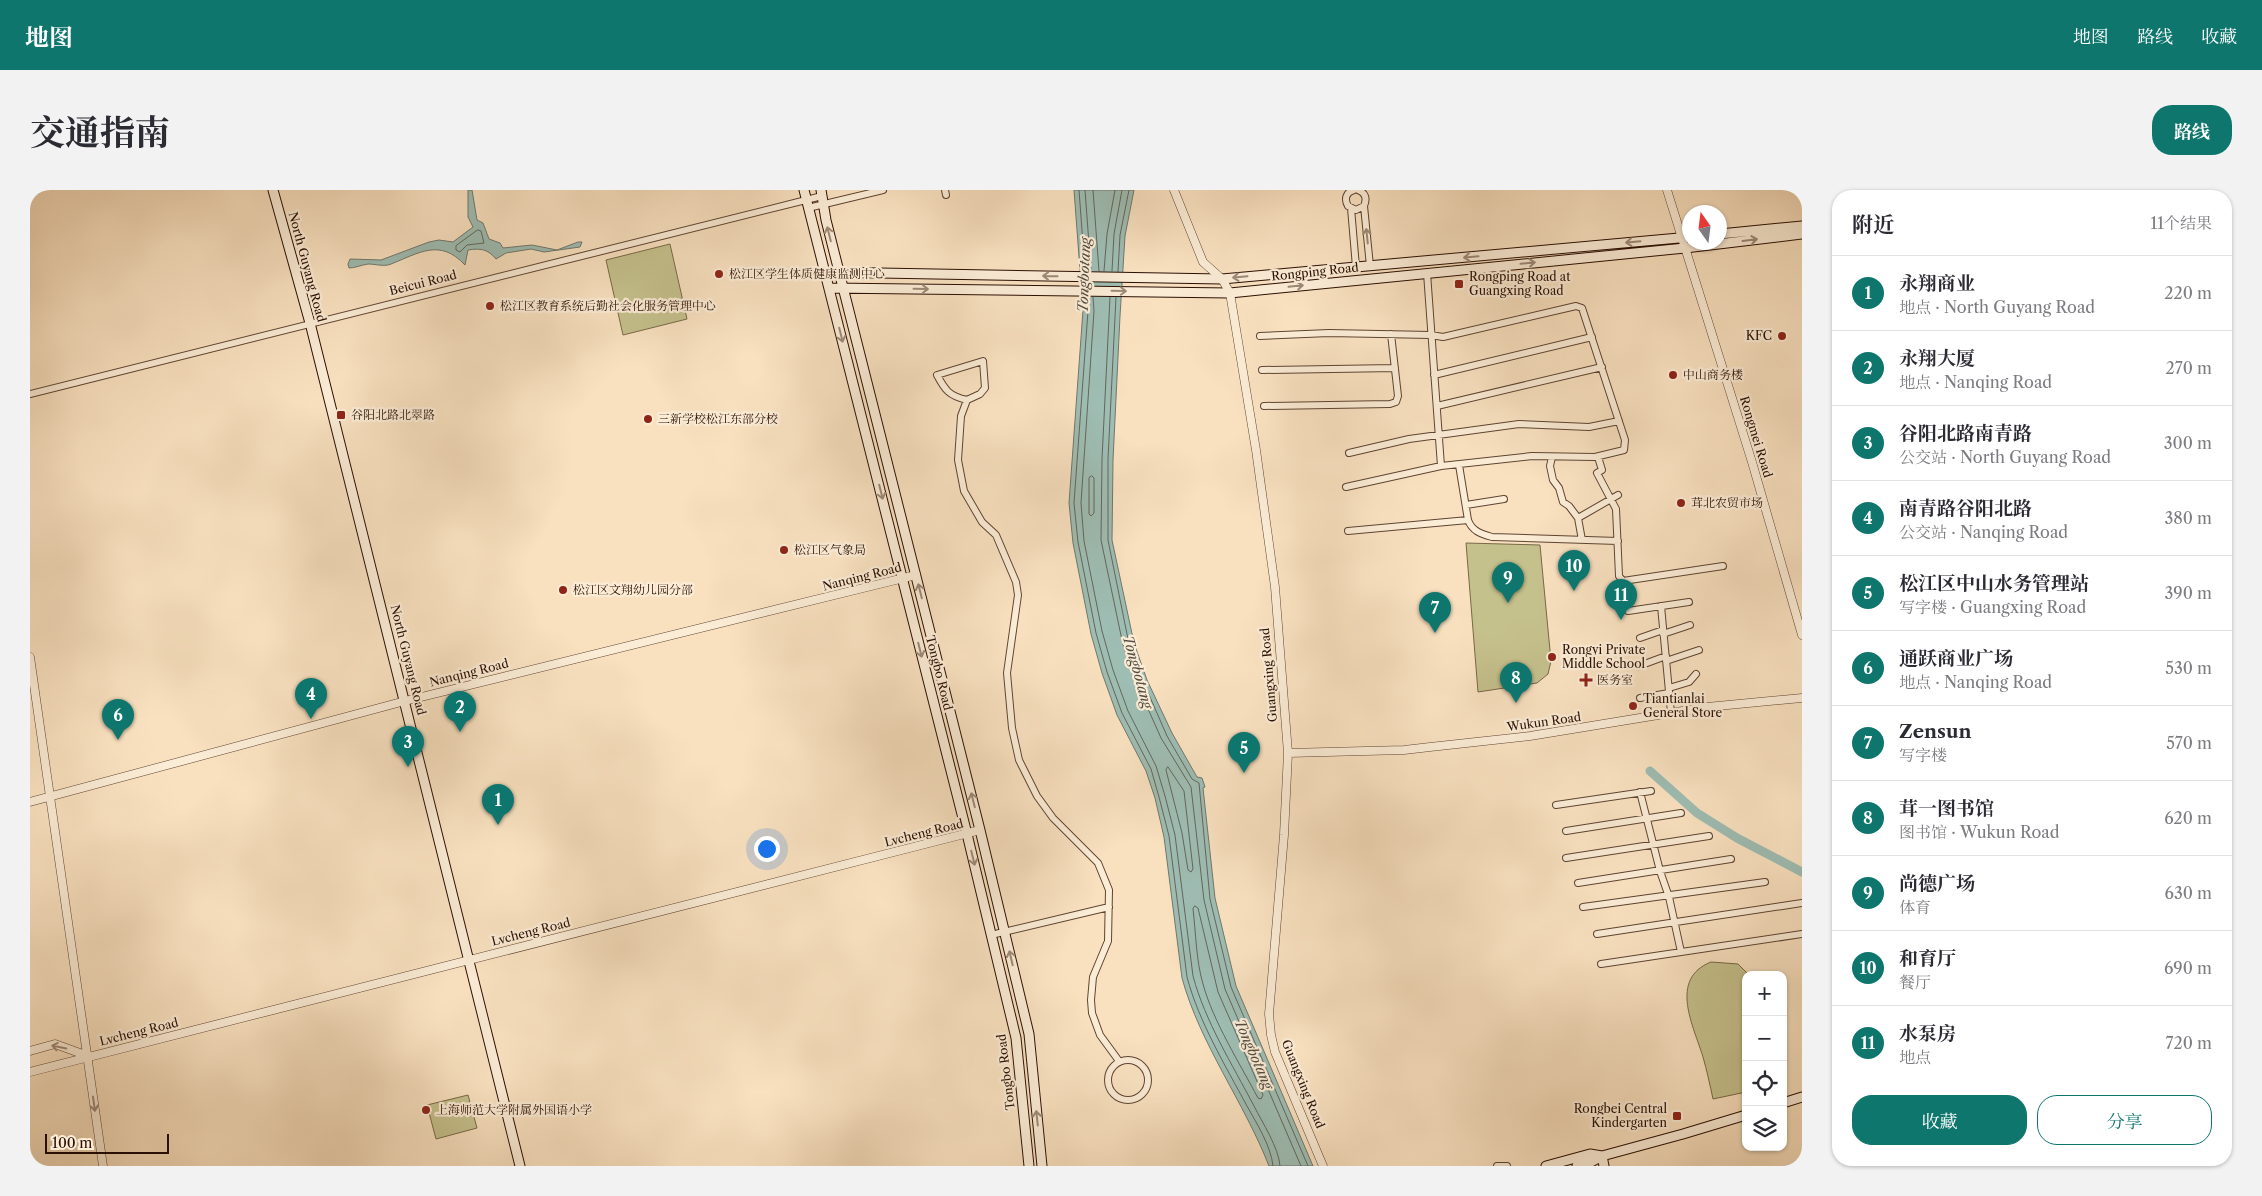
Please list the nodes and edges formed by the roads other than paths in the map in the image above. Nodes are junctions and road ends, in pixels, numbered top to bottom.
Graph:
1 (274, 190) edge
2 (804, 190) edge
3 (883, 190) edge
4 (1174, 190) edge
5 (1354, 190) edge
6 (1358, 190) edge
7 (1666, 190) edge
8 (822, 197) edge
9 (807, 204) junction
10 (1364, 206) junction
11 (1351, 208) junction
12 (1802, 226) edge
13 (1682, 228) edge
14 (1727, 233) edge
15 (1802, 234) edge
16 (1682, 237) edge
17 (1727, 243) edge
18 (1682, 248) edge
19 (1686, 250) edge
20 (1370, 266) junction
21 (1356, 267) junction
22 (824, 272) junction
23 (839, 272) junction
24 (1427, 273) junction
25 (1222, 279) junction
26 (828, 288) junction
27 (843, 288) junction
28 (1230, 293) junction
29 (310, 323) junction
30 (1391, 334) junction
31 (1431, 335) junction
32 (1260, 336) dead end
33 (1592, 337) junction
34 (1602, 367) junction
35 (1395, 368) junction
36 (1262, 370) dead end
37 (1434, 375) junction
38 (30, 394) edge
39 (967, 400) junction
40 (1264, 406) dead end
41 (1437, 406) junction
42 (1619, 421) junction
43 (1439, 435) junction
44 (1350, 453) dead end
45 (1552, 457) junction
46 (1598, 457) junction
47 (1460, 465) junction
48 (1441, 466) junction
49 (1346, 486) dead end
50 (1618, 495) dead end
51 (1504, 499) dead end
52 (1610, 499) junction
53 (1466, 505) junction
54 (1578, 518) junction
55 (1468, 520) junction
56 (1348, 531) dead end
57 (1582, 540) junction
58 (1618, 541) junction
59 (1722, 566) dead end
60 (916, 575) junction
61 (902, 578) junction
62 (1689, 602) dead end
63 (1661, 606) junction
64 (1628, 611) dead end
65 (1690, 625) dead end
66 (1663, 632) junction
67 (1802, 635) edge
68 (1640, 638) dead end
69 (1699, 650) dead end
70 (30, 657) edge
71 (1666, 659) junction
72 (1639, 666) dead end
73 (1696, 674) dead end
74 (1669, 691) junction
75 (1640, 698) dead end
76 (1802, 698) edge
77 (405, 701) junction
78 (1671, 713) junction
79 (1288, 752) junction
80 (1651, 791) dead end
81 (1640, 792) junction
82 (50, 797) junction
83 (30, 802) edge
84 (1556, 805) dead end
85 (1681, 813) dead end
86 (1646, 818) junction
87 (980, 830) junction
88 (1566, 831) dead end
89 (967, 834) junction
90 (1709, 836) dead end
91 (1652, 845) junction
92 (1566, 858) dead end
93 (1731, 859) dead end
94 (1660, 871) junction
95 (1765, 882) dead end
96 (1578, 884) dead end
97 (1669, 897) junction
98 (1802, 903) edge
99 (1109, 907) junction
100 (1583, 908) dead end
101 (1674, 923) junction
102 (1005, 932) junction
103 (1597, 934) dead end
104 (1802, 934) edge
105 (991, 935) junction
106 (1681, 952) junction
107 (469, 960) junction
108 (1601, 964) dead end
109 (30, 1051) edge
110 (88, 1056) junction
111 (1120, 1061) junction
112 (30, 1072) edge
113 (1802, 1097) edge
114 (1787, 1102) edge
115 (1742, 1116) edge
116 (1602, 1156) junction
117 (103, 1166) edge
118 (520, 1166) edge
119 (1029, 1166) edge
120 (1042, 1166) edge
121 (1323, 1166) edge
122 (1497, 1166) edge
123 (1507, 1166) edge
124 (1546, 1166) edge
125 (1577, 1166) edge
126 (1604, 1166) edge

1 - 29 main road, North Guyang Road
2 - 9 main road, Tongbo Road
3 - 8 street, Beicui Road
4 - 25 street, Guangxing Road
5 - 11 street
6 - 10 street
7 - 13 street, Rongmei Road
8 - 9 street, Beicui Road
23 -> 8 main road, Tongbo Road
9 - 22 main road, Tongbo Road
9 - 29 street, Beicui Road
10 - 11 street
20 -> 10 street
11 - 21 street
12 - 14 main road
17 -> 15 main road, Rongping Road
16 -> 20 main road
24 -> 18 main road, Rongping Road
19 - 67 street, Rongmei Road
20 - 21 main road
21 -> 25 main road
22 - 23 main road
22 - 26 main road, Tongbo Road
25 -> 23 main road
23 - 27 main road, Tongbo Road
28 -> 24 main road, Rongping Road
24 - 31 street
25 - 28 street, Guangxing Road
26 - 27 main road, Rongping Road
26 -> 61 main road, Tongbo Road
27 -> 28 main road, Rongping Road
27 - 60 main road, Tongbo Road
28 - 79 street, Guangxing Road
29 - 38 street, Beicui Road
29 - 77 main road, North Guyang Road
30 - 31 street
30 - 32 street
30 - 35 street
31 - 33 street
31 - 37 street
33 - 34 street
33 - 37 street
34 - 41 street
34 - 42 street
35 - 36 street
35 - 40 street
37 - 41 street
39 - 39 street
39 - 99 street
41 - 43 street
42 - 43 street
42 - 46 street
43 - 44 street
43 - 48 street
45 - 46 street
45 - 47 street
45 - 54 street
46 - 52 street
47 - 48 street
47 - 53 street
48 - 49 street
50 - 52 street
51 - 53 street
52 - 54 street
52 - 58 street
53 - 55 street
54 - 57 street
55 - 56 street
55 - 57 street
57 - 58 street
58 - 59 street
60 - 61 street, Nanqing Road
87 -> 60 main road, Tongbo Road
61 - 77 street, Nanqing Road
61 -> 89 main road, Tongbo Road
62 - 63 street
63 - 64 street
63 - 66 street
65 - 66 street
66 - 68 street
66 - 71 street
69 - 71 street
70 - 82 street
71 - 72 street
71 - 74 street
73 - 74 street
74 - 75 street
74 - 78 street
76 - 78 street, Wukun Road
77 - 82 street, Nanqing Road
77 - 107 main road, North Guyang Road
78 - 79 street, Wukun Road
79 - 121 street, Guangxing Road
80 - 81 street
81 - 84 street
81 - 86 street
82 - 83 street, Nanqing Road
82 - 110 street
85 - 86 street
86 - 88 street
86 - 91 street
87 - 89 street, Lvcheng Road
87 - 102 main road, Tongbo Road
89 -> 105 main road, Tongbo Road
89 - 107 street, Lvcheng Road
90 - 91 street
91 - 92 street
91 - 94 street
93 - 94 street
94 - 96 street
94 - 97 street
95 - 97 street
97 - 100 street
97 - 101 street
98 - 101 street
99 - 102 street
99 - 111 street
101 - 103 street
101 - 106 street
102 - 105 street
120 -> 102 main road, Tongbo Road
104 - 106 street
105 - 119 main road, Tongbo Road
106 - 108 street
107 - 110 street, Lvcheng Road
107 - 118 main road, North Guyang Road
110 -> 109 street, Lvcheng Road
110 - 112 street, Lvcheng Road
110 -> 117 street
111 - 111 street
113 - 114 main road
115 - 116 main road
116 - 124 main road
116 - 125 main road
116 - 126 main road
122 - 123 street

